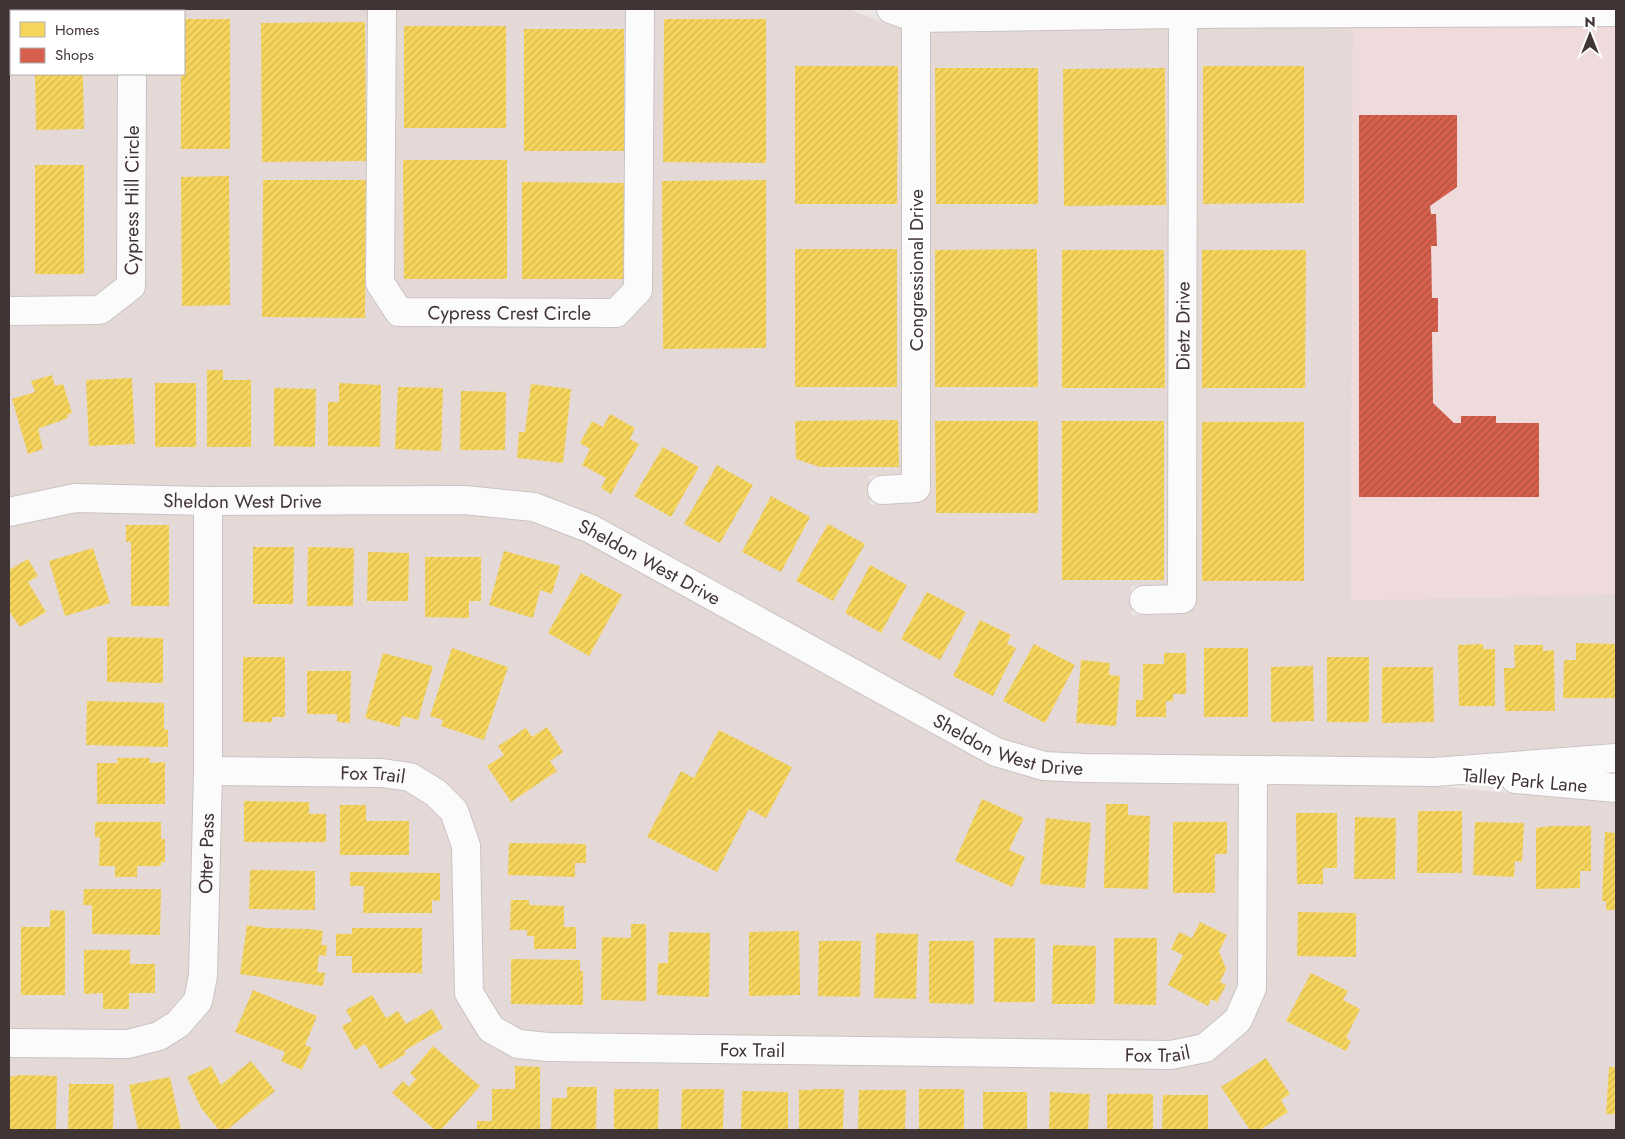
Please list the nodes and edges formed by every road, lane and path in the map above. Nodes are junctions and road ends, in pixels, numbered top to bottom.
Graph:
1 (382, 9) edge
2 (640, 9) edge
3 (891, 9) edge
4 (1616, 12) edge
5 (1183, 14) junction
6 (916, 18) junction
7 (132, 75) edge
8 (9, 311) edge
9 (882, 490) dead end
10 (208, 501) junction
11 (9, 512) edge
12 (1144, 600) dead end
13 (1616, 758) edge
14 (208, 771) junction
15 (1253, 771) junction
16 (1434, 772) junction
17 (1616, 788) edge
18 (9, 1043) edge

1 - 2 street, Cypress Crest Circle
3 - 6 street
4 - 5 street
5 - 6 street
5 - 12 street, Dietz Drive
6 - 9 street, Congressional Drive
7 - 8 street, Cypress Hill Circle
10 - 11 street, Sheldon West Drive
10 - 14 street, Otter Pass
10 - 15 street, Sheldon West Drive
13 - 16 street, Talley Park Lane
14 - 15 street, Fox Trail
14 - 18 street, Otter Pass
15 - 16 street, Talley Park Lane
16 - 17 street, Talley Park Lane

